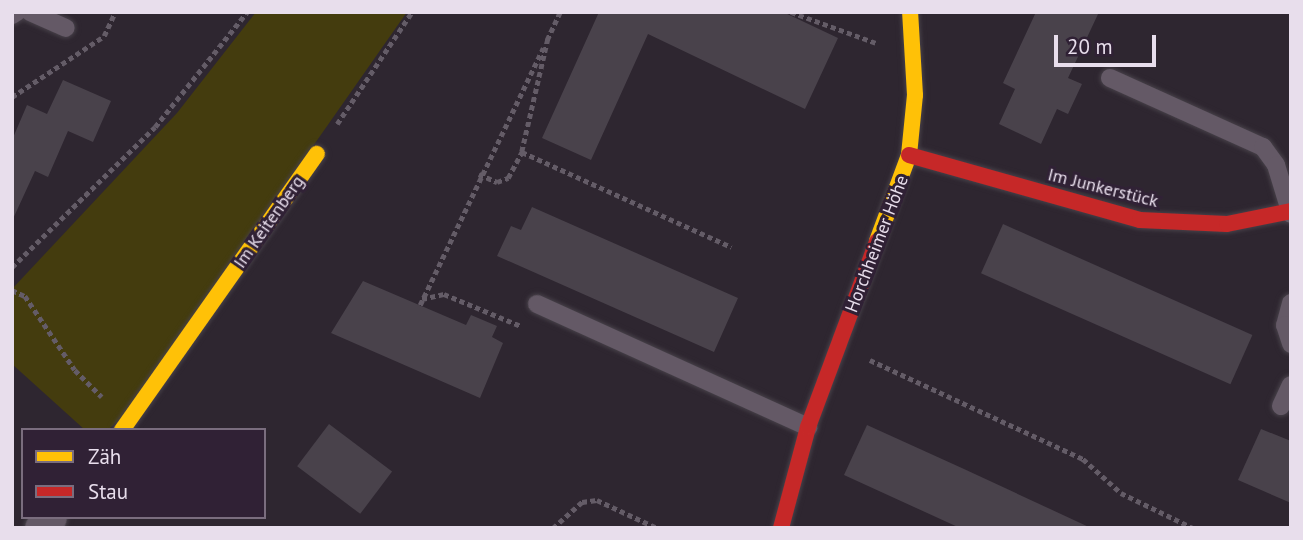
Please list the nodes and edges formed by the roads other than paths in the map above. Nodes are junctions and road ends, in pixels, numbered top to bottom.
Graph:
1 (17, 12) edge
2 (30, 12) edge
3 (910, 12) edge
4 (12, 15) edge
5 (66, 28) dead end
6 (1110, 79) dead end
7 (317, 154) road end
8 (909, 155) junction
9 (1290, 212) edge
10 (1291, 303) edge
11 (537, 304) road end
12 (1291, 344) edge
13 (1291, 385) edge
14 (1281, 406) dead end
15 (127, 424) edge
16 (808, 427) junction
17 (781, 528) edge

1 - 4 lane
2 - 5 lane
3 - 8 street, Horchheimer Höhe
6 - 9 lane
7 - 15 street, Im Keitenberg
8 - 9 street, Im Junkerstück
8 - 16 street, Horchheimer Höhe
10 - 12 lane
11 - 16 lane
13 - 14 lane
16 - 17 street, Horchheimer Höhe

